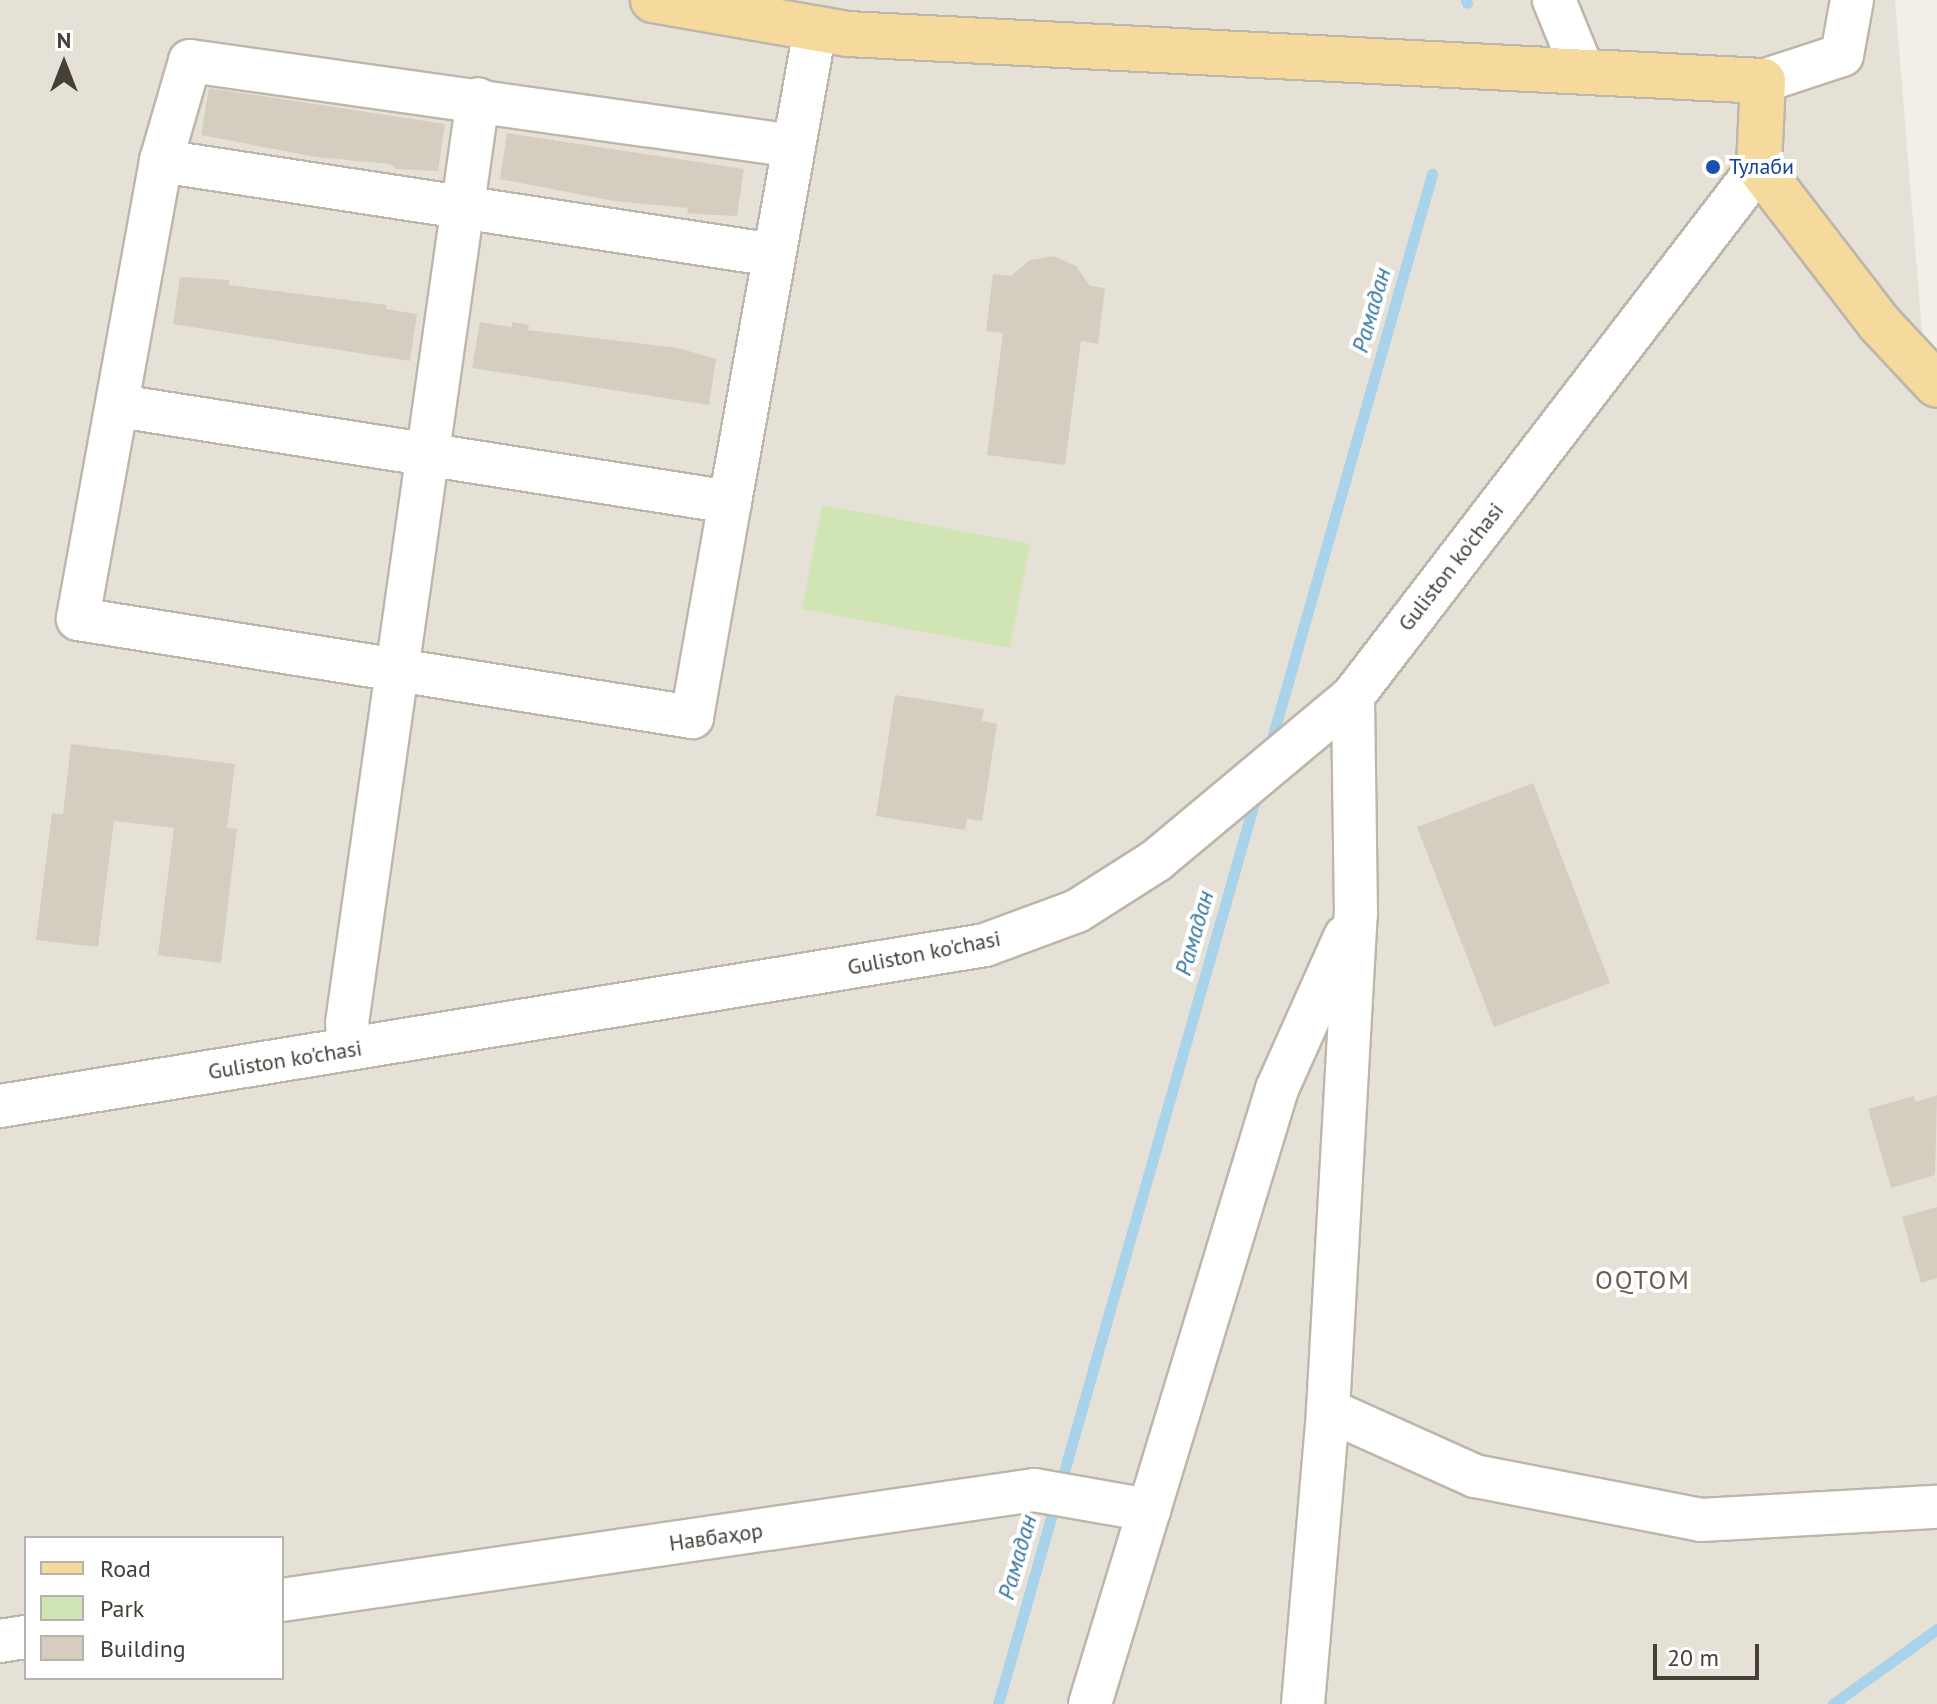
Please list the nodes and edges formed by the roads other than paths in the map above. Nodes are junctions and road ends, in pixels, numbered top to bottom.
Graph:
1 (653, 0) edge
2 (1554, 0) edge
3 (1852, 0) edge
4 (815, 28) junction
5 (1583, 71) junction
6 (1763, 81) junction
7 (478, 99) junction
8 (794, 146) junction
9 (161, 161) junction
10 (1759, 167) junction
11 (463, 208) junction
12 (774, 255) junction
13 (1937, 385) edge
14 (119, 406) junction
15 (428, 453) junction
16 (730, 502) junction
17 (397, 668) junction
18 (1353, 696) junction
19 (1356, 914) junction
20 (349, 1049) junction
21 (0, 1106) edge
22 (1328, 1410) junction
23 (1937, 1507) edge
24 (1149, 1510) junction
25 (284, 1600) edge
26 (24, 1637) edge
27 (0, 1641) edge
28 (1090, 1704) edge
29 (1303, 1704) edge

1 - 4 main road
2 - 5 street
3 - 6 street
4 - 5 main road
4 - 8 street
5 - 6 main road
6 - 10 main road
7 - 8 street
7 - 9 street
7 - 11 street
8 - 12 street
9 - 11 street
9 - 14 street
10 - 13 main road
10 - 18 street, Guliston ko'chasi
11 - 12 street
11 - 15 street
12 - 16 street
14 - 15 street
14 - 17 street
15 - 16 street
15 - 17 street
16 - 17 street
17 - 20 street
18 - 19 street
18 - 20 street, Guliston ko'chasi
19 - 22 street
19 - 24 street
20 - 21 street, Guliston ko'chasi
22 - 23 street
22 - 29 street
24 - 25 street, Навбаҳор
24 - 28 street
26 - 27 street

